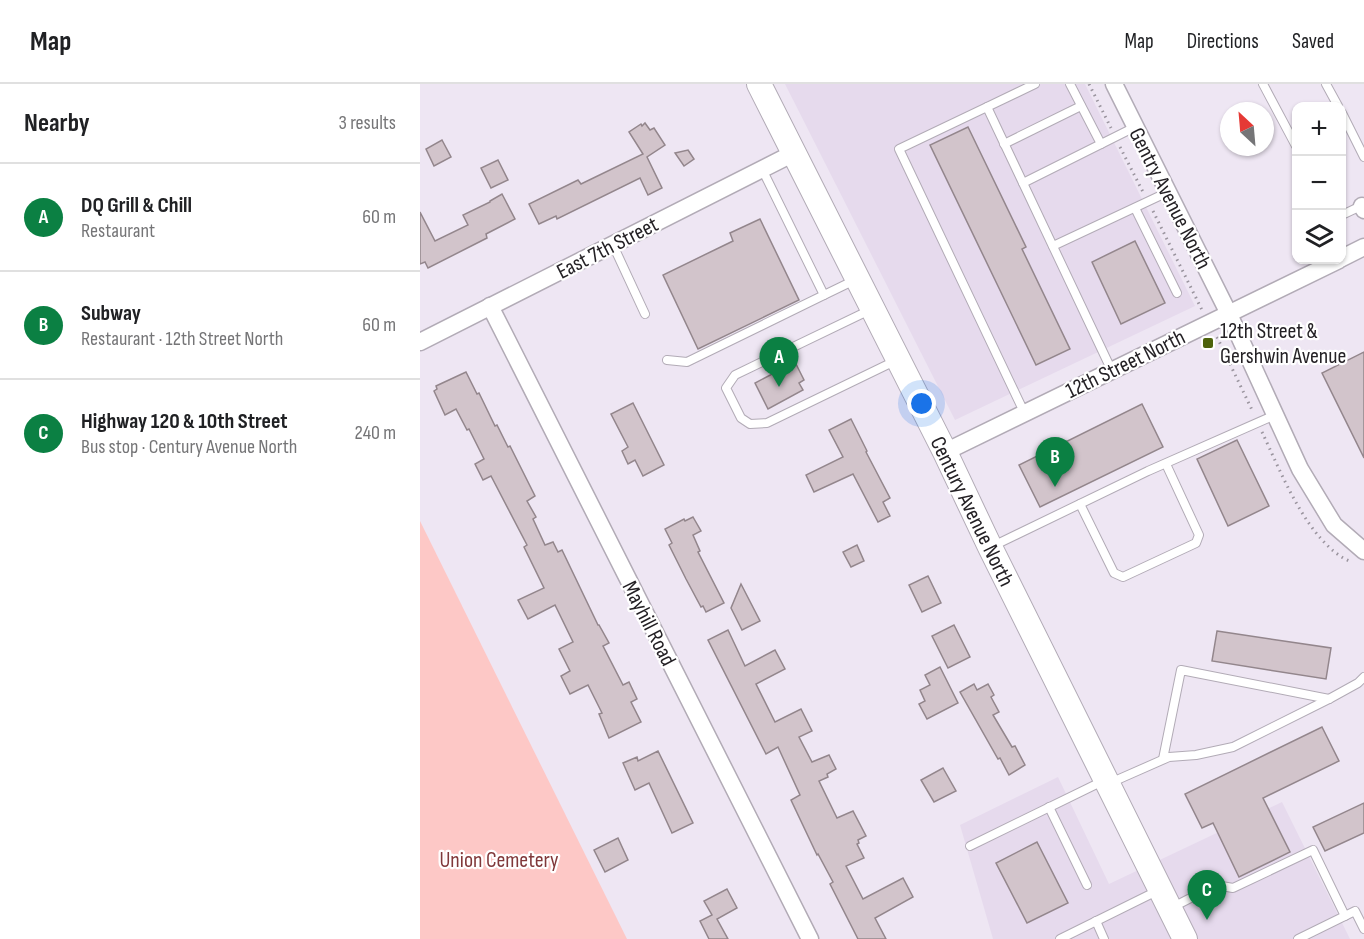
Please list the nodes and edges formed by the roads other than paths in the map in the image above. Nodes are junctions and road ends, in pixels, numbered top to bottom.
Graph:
1 (759, 84) edge
2 (1035, 84) edge
3 (1070, 84) edge
4 (1114, 84) edge
5 (1263, 84) edge
6 (1326, 84) edge
7 (1336, 102) edge
8 (1081, 106) junction
9 (987, 107) junction
10 (1346, 123) edge
11 (1135, 127) junction
12 (1292, 138) edge
13 (1004, 144) junction
14 (1101, 144) junction
15 (794, 153) junction
16 (1364, 157) edge
17 (762, 169) junction
18 (1023, 183) junction
19 (1168, 192) junction
20 (1363, 207) edge
21 (1135, 208) junction
22 (1346, 213) edge
23 (613, 244) junction
24 (1053, 246) junction
25 (1364, 247) edge
26 (1346, 256) edge
27 (1329, 264) edge
28 (857, 279) junction
29 (1177, 293) dead end
30 (824, 295) junction
31 (490, 306) junction
32 (872, 309) junction
33 (1228, 312) junction
34 (645, 314) dead end
35 (420, 342) edge
36 (898, 359) junction
37 (667, 360) dead end
38 (1111, 369) junction
39 (1024, 412) junction
40 (1275, 415) junction
41 (945, 452) junction
42 (1166, 464) junction
43 (1080, 504) junction
44 (990, 547) junction
45 (1364, 551) edge
46 (1364, 677) edge
47 (1329, 699) junction
48 (1163, 759) junction
49 (1106, 782) junction
50 (1049, 807) junction
51 (970, 846) dead end
52 (1087, 885) dead end
53 (1165, 899) junction
54 (1345, 916) junction
55 (1096, 921) junction
56 (1364, 928) edge
57 (810, 939) edge
58 (1060, 939) edge
59 (1104, 939) edge
60 (1185, 939) edge
61 (1298, 939) edge

1 - 15 main road, Century Avenue North
2 - 9 lane
3 - 8 lane
4 - 11 street, Gentry Avenue North
5 - 12 lane
6 - 7 lane
8 - 13 lane
8 - 14 lane
9 - 13 lane
9 - 39 lane
10 - 16 lane
11 - 14 lane
11 - 19 street, Gentry Avenue North
13 - 18 lane
14 - 18 lane
15 - 17 street, East 7th Street
15 - 28 main road, Century Avenue North
17 - 23 street, East 7th Street
17 - 30 lane
18 - 24 lane
19 - 21 lane
19 - 33 street, Gentry Avenue North
20 - 22 lane
21 - 24 lane
21 - 29 lane
23 - 31 street, East 7th Street
23 - 34 lane
24 - 38 lane
25 - 26 street, 12th Street North
27 - 33 street, 12th Street North
28 - 30 lane
28 - 32 main road, Century Avenue North
30 - 37 lane
31 - 35 street, East 7th Street
31 - 57 street, Mayhill Road
32 - 36 main road, Century Avenue North
32 - 36 lane
33 - 38 street, 12th Street North
33 - 40 street, Gentry Avenue North
36 - 41 main road, Century Avenue North
38 - 39 street, 12th Street North
39 - 41 street, 12th Street North
40 - 42 lane
40 - 45 street, Gentry Avenue North
41 - 44 main road, Century Avenue North
42 - 43 lane
42 - 43 lane
43 - 44 lane
44 - 49 main road, Century Avenue North
46 - 47 lane
47 - 48 lane
47 - 48 lane
48 - 49 lane
49 - 50 lane
49 - 53 main road, Century Avenue North
50 - 51 lane
50 - 52 lane
53 - 54 lane
53 - 55 lane
53 - 60 main road, Century Avenue North
54 - 56 lane
54 - 61 lane
55 - 58 lane
55 - 59 lane

